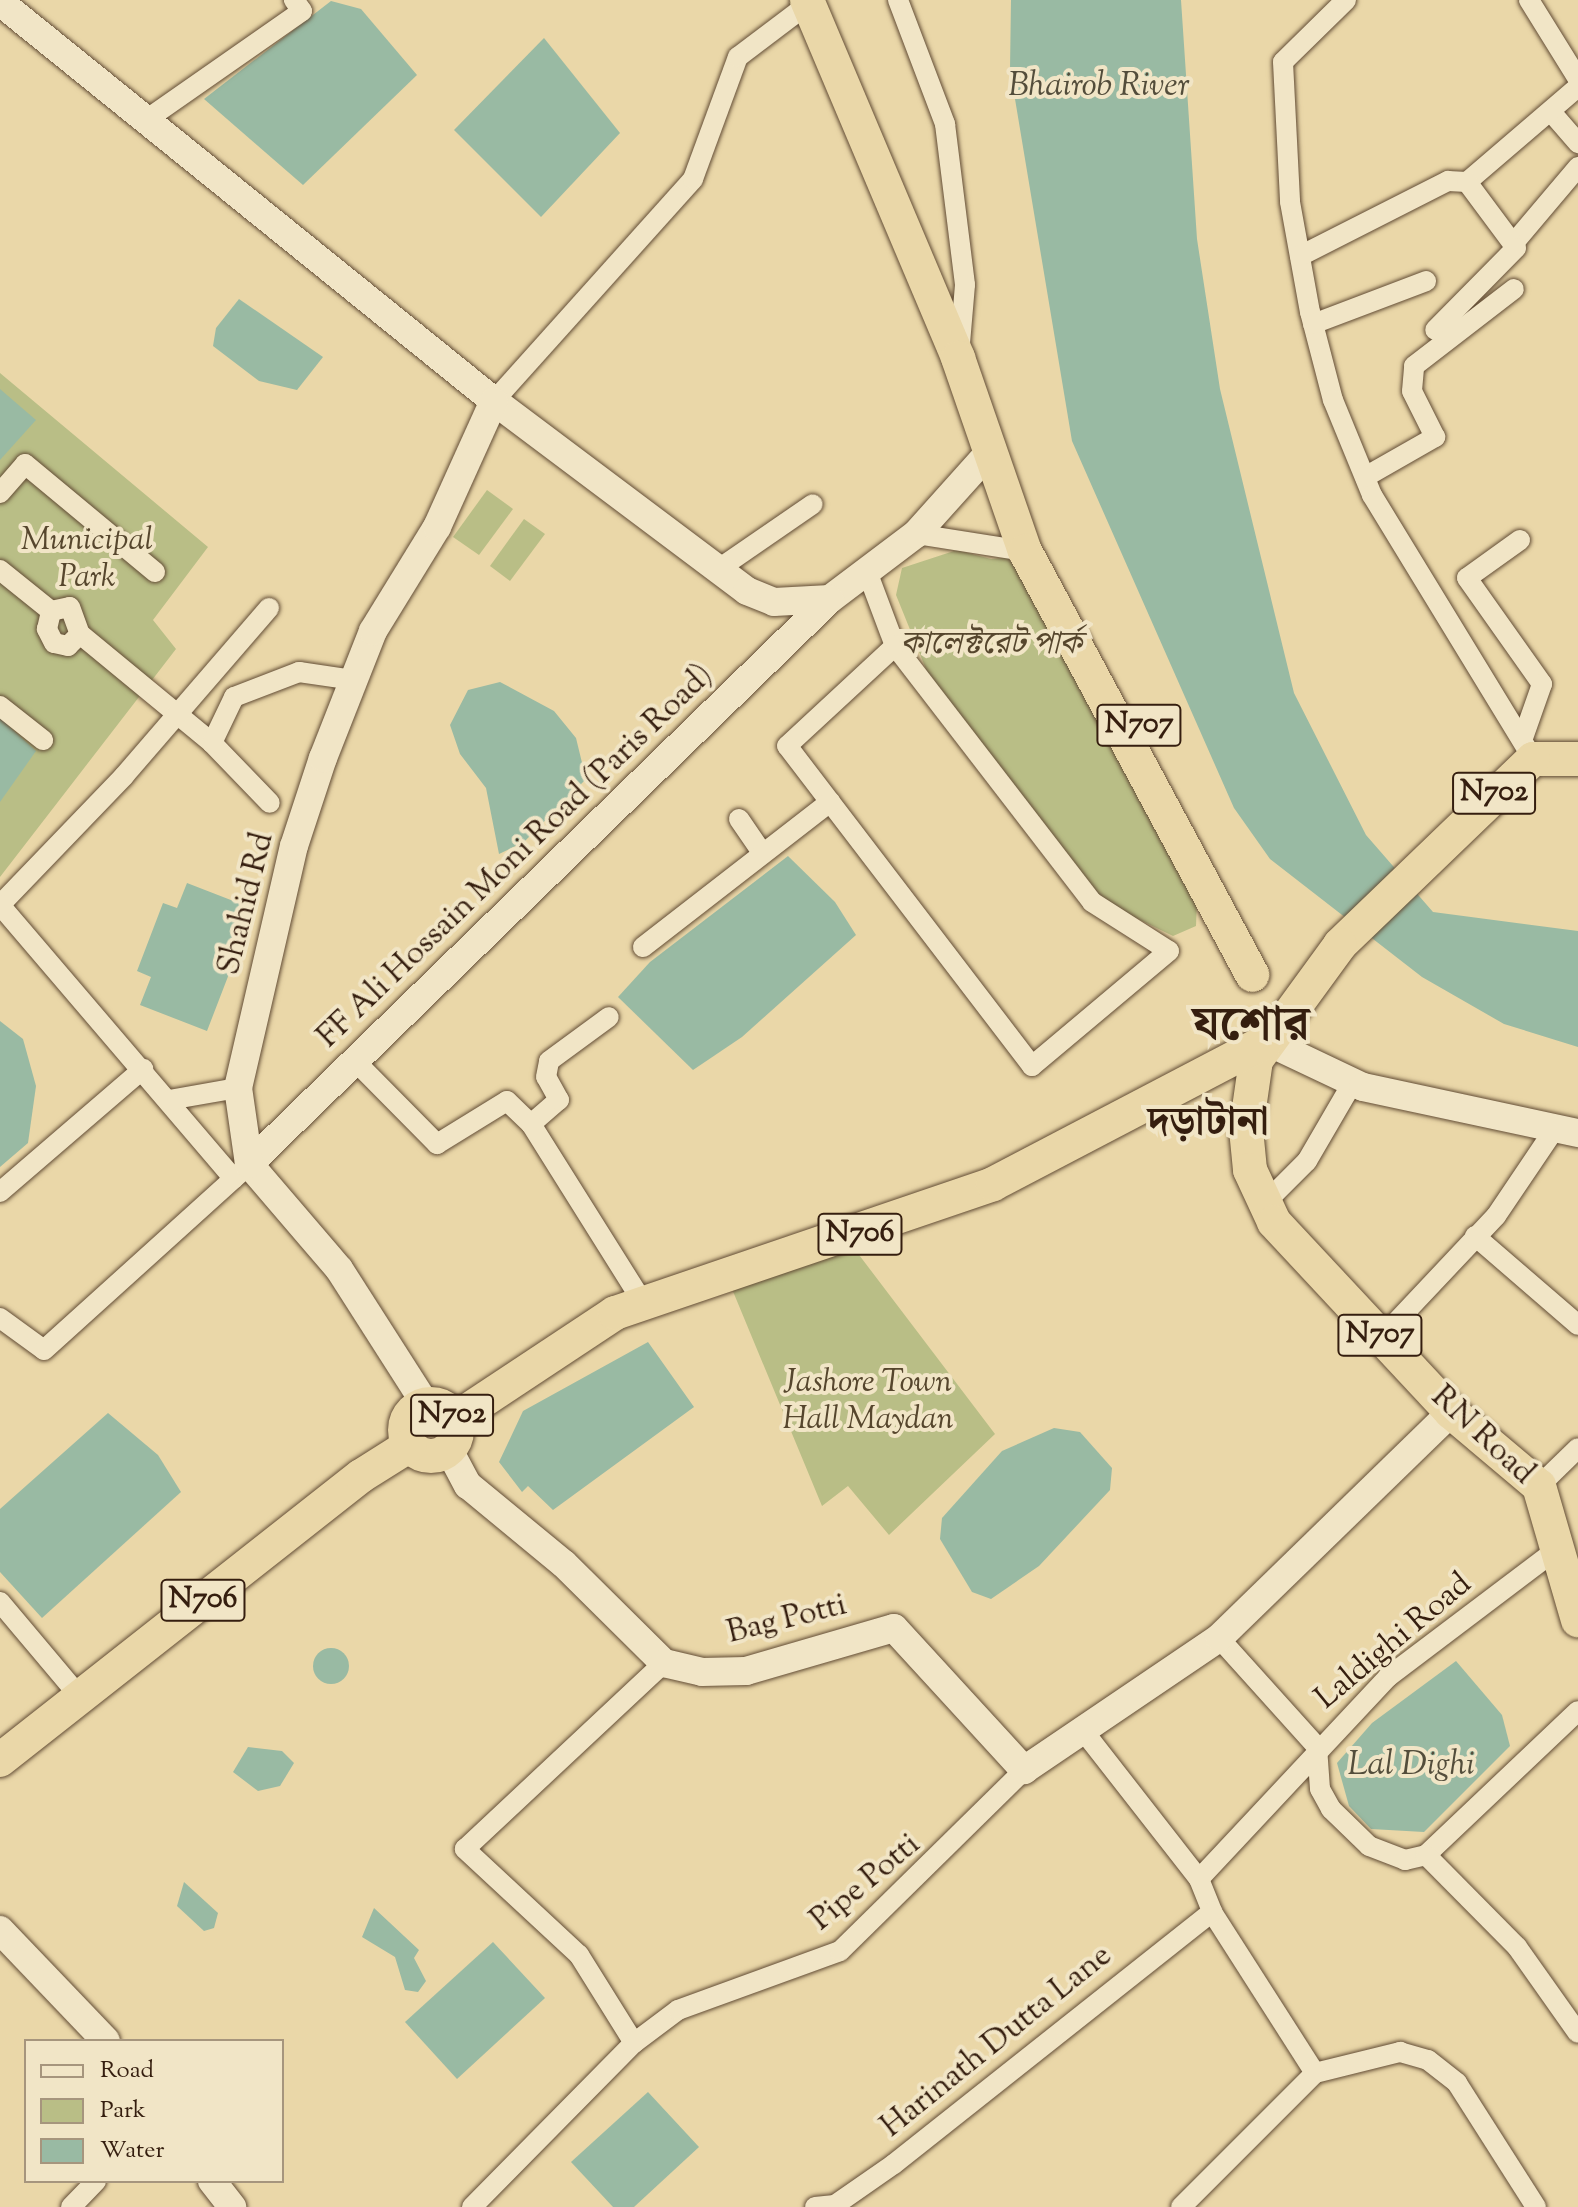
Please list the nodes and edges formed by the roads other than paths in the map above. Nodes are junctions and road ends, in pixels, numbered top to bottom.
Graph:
1 (294, 0) edge
2 (898, 0) edge
3 (1529, 0) edge
4 (0, 2) edge
5 (807, 2) edge
6 (1337, 3) edge
7 (1578, 79) edge
8 (1578, 87) edge
9 (1552, 113) junction
10 (146, 120) junction
11 (1578, 143) edge
12 (1578, 167) edge
13 (1467, 182) junction
14 (1513, 244) junction
15 (1300, 256) junction
16 (1426, 281) dead end
17 (1514, 289) dead end
18 (1313, 324) junction
19 (1435, 330) dead end
20 (958, 358) junction
21 (494, 401) junction
22 (986, 456) junction
23 (1365, 477) junction
24 (999, 488) junction
25 (0, 493) edge
26 (813, 504) dead end
27 (916, 534) junction
28 (1520, 540) dead end
29 (1025, 551) junction
30 (0, 570) edge
31 (717, 570) junction
32 (155, 572) dead end
33 (868, 574) junction
34 (830, 599) junction
35 (269, 608) dead end
36 (895, 646) junction
37 (354, 680) junction
38 (0, 706) edge
39 (177, 714) junction
40 (43, 740) dead end
41 (212, 743) junction
42 (1528, 748) junction
43 (1578, 759) edge
44 (830, 802) junction
45 (270, 803) dead end
46 (739, 819) dead end
47 (763, 854) junction
48 (0, 905) edge
49 (643, 947) dead end
50 (1252, 975) junction
51 (609, 1017) dead end
52 (1269, 1035) junction
53 (355, 1061) junction
54 (143, 1069) junction
55 (1353, 1082) junction
56 (238, 1088) junction
57 (169, 1100) junction
58 (531, 1124) junction
59 (1565, 1133) edge
60 (241, 1172) junction
61 (0, 1192) edge
62 (1263, 1205) junction
63 (1475, 1236) junction
64 (644, 1304) junction
65 (0, 1318) edge
66 (1578, 1325) edge
67 (1382, 1337) junction
68 (1451, 1412) junction
69 (443, 1424) junction
70 (410, 1445) joint
71 (1578, 1448) edge
72 (1539, 1486) junction
73 (1553, 1552) junction
74 (0, 1602) edge
75 (1578, 1620) edge
76 (1219, 1638) junction
77 (664, 1663) junction
78 (80, 1697) junction
79 (1578, 1711) edge
80 (1085, 1733) junction
81 (1317, 1747) junction
82 (0, 1760) edge
83 (1024, 1770) junction
84 (1426, 1855) junction
85 (1199, 1879) junction
86 (1212, 1912) junction
87 (0, 1930) edge
88 (1578, 2033) edge
89 (104, 2039) edge
90 (634, 2043) junction
91 (1315, 2073) junction
92 (94, 2183) edge
93 (214, 2183) edge
94 (71, 2207) edge
95 (232, 2207) edge
96 (472, 2207) edge
97 (815, 2207) edge
98 (1181, 2207) edge
99 (1536, 2207) edge

1 - 10 street
2 - 20 street
3 - 7 street
4 - 10 street
5 - 20 highway, N707
5 - 21 street
6 - 15 street
8 - 9 street
9 - 11 street
9 - 13 street
10 - 21 street
12 - 14 street
13 - 14 street
13 - 15 street
14 - 19 street
15 - 18 street
16 - 18 street
17 - 23 street
18 - 23 street
20 - 22 highway, N707
21 - 31 street
21 - 37 street, Shahid Rd
22 - 24 highway, N707
22 - 27 street, FF Ali Hossain Moni Road (Paris Road)
23 - 42 street
24 - 29 highway, N707
24 - 50 highway, N707
25 - 32 street
26 - 31 street
27 - 29 street
27 - 33 street, FF Ali Hossain Moni Road (Paris Road)
28 - 42 street
29 - 50 highway, N707
30 - 39 street
31 - 34 street
33 - 34 street, FF Ali Hossain Moni Road (Paris Road)
33 - 36 street
34 - 53 street, FF Ali Hossain Moni Road (Paris Road)
35 - 39 street
36 - 44 street
36 - 44 street
37 - 41 street
37 - 56 street, Shahid Rd
38 - 40 street
39 - 41 street
39 - 48 street
41 - 45 street
42 - 43 highway, N702
42 - 52 highway, N702
44 - 47 street
46 - 47 street
47 - 49 street
48 - 54 street
50 - 52 highway, N707
51 - 58 street
52 - 55 street
52 - 62 highway, RN Road / N707
52 - 64 highway, N706
53 - 58 street
53 - 60 street, FF Ali Hossain Moni Road (Paris Road)
54 - 57 street
54 - 61 street
55 - 59 street
55 - 62 street
56 - 57 street
56 - 60 street, Shahid Rd
57 - 60 street
58 - 64 street
59 - 63 street
60 - 65 street
60 - 69 street
62 - 67 highway, RN Road / N707
63 - 66 street
63 - 67 street
64 - 69 highway, N706
67 - 68 highway, RN Road / N707
68 - 72 highway, RN Road / N707
68 - 76 street
69 - 70 highway, N702
69 - 77 street, Bag Potti
70 - 78 highway, N706
71 - 72 street
72 - 73 highway, RN Road
73 - 75 highway, RN Road
73 - 81 street, Laldighi Road
74 - 78 street
76 - 80 street
76 - 81 street
77 - 83 street, Bag Potti
77 - 90 street
78 - 82 highway, N706
79 - 84 street
80 - 83 street
80 - 85 street
81 - 84 street, Laldighi Road
81 - 85 street
83 - 90 street, Pipe Potti
84 - 88 street
85 - 86 street
86 - 91 street
86 - 97 street, Harinath Dutta Lane
87 - 89 street
90 - 96 street, Pipe Potti
91 - 98 street
91 - 99 street
92 - 94 street
93 - 95 street

